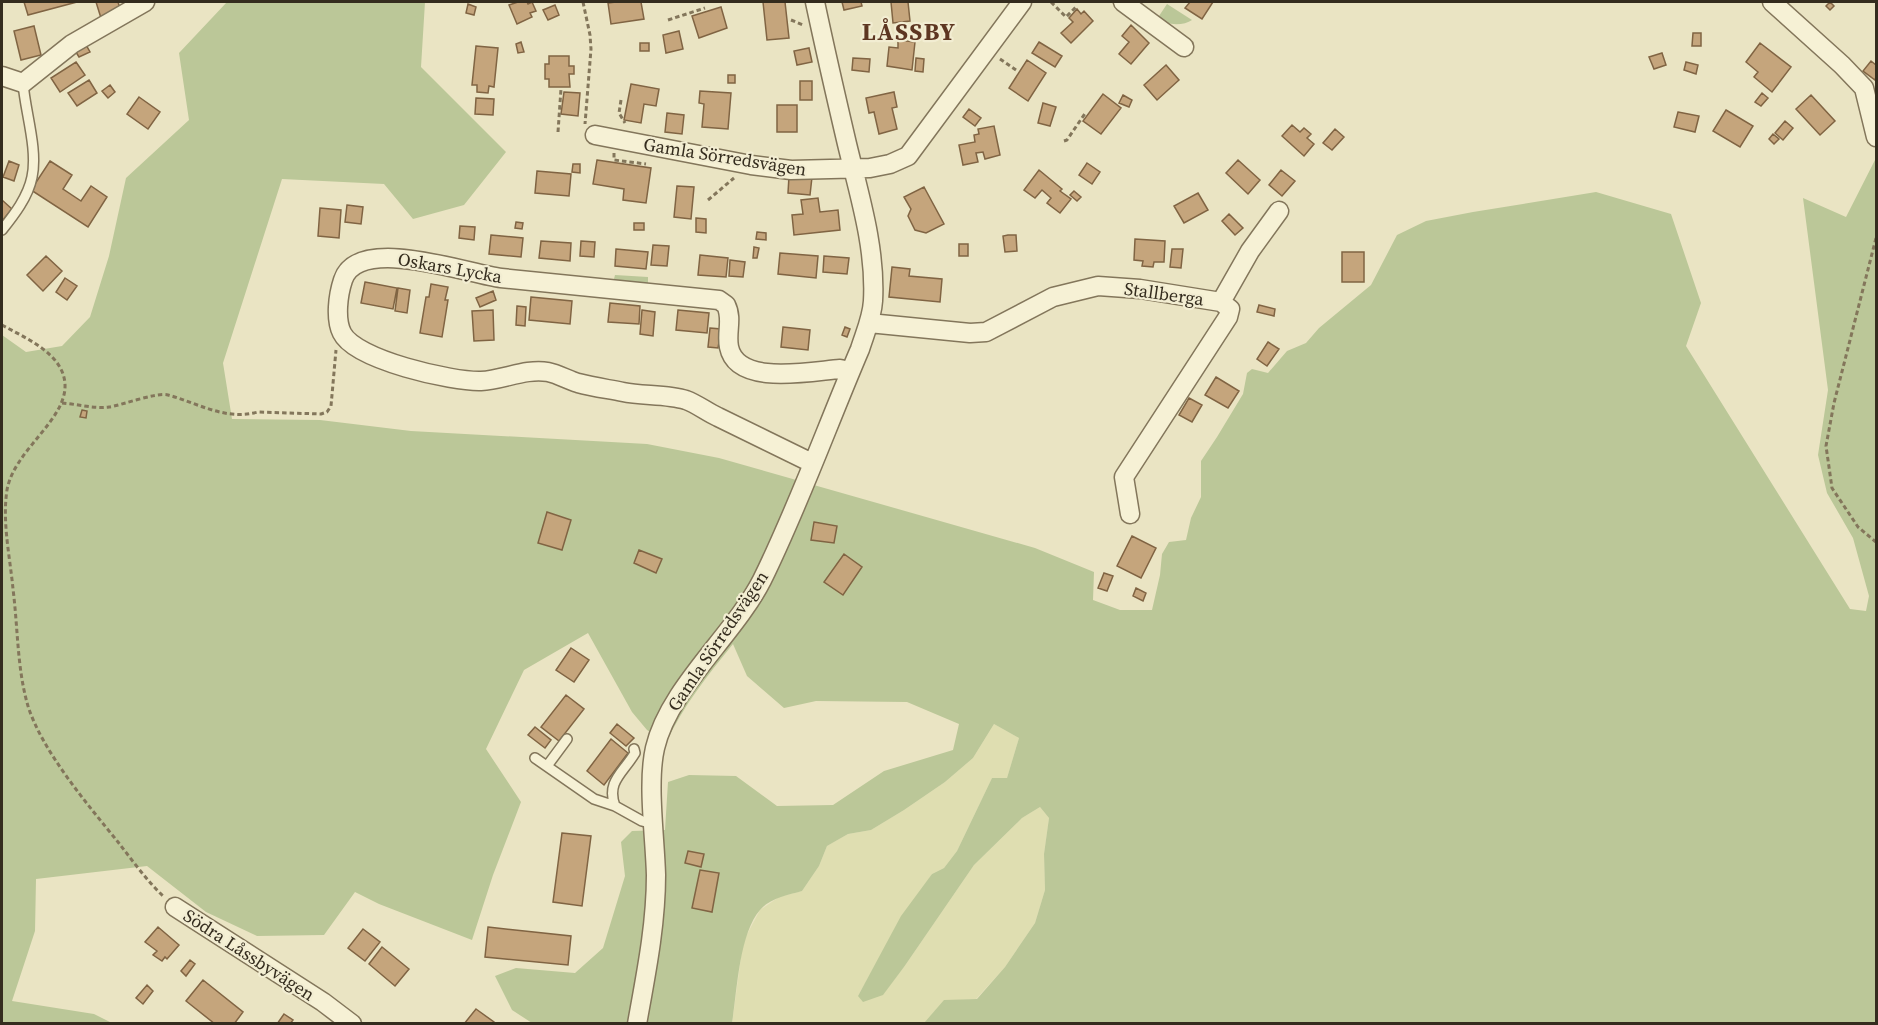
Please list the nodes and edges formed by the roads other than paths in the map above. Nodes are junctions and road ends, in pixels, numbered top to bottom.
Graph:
1 (146, 2) edge
2 (814, 2) edge
3 (1022, 2) edge
4 (1123, 2) edge
5 (1772, 2) edge
6 (1184, 47) dead end
7 (2, 76) edge
8 (22, 83) junction
9 (590, 135) road end
10 (1876, 137) edge
11 (855, 169) junction
12 (1280, 211) dead end
13 (2, 230) edge
14 (1221, 302) junction
15 (869, 323) junction
16 (850, 372) junction
17 (812, 463) junction
18 (1130, 514) dead end
19 (567, 739) dead end
20 (634, 749) dead end
21 (535, 758) dead end
22 (547, 766) junction
23 (615, 806) junction
24 (654, 824) junction
25 (175, 907) road end
26 (352, 1023) edge
27 (637, 1023) edge

1 - 8 street
2 - 11 street, Gamla Sörredsvägen
3 - 11 street, Gamla Sörredsvägen
4 - 6 street
5 - 10 street
7 - 8 street
8 - 13 lane
9 - 11 street, Gamla Sörredsvägen
11 - 15 street, Gamla Sörredsvägen
12 - 14 street
14 - 15 street, Stallberga
14 - 18 street, Stallberga
15 - 16 street, Gamla Sörredsvägen
16 - 17 street, Gamla Sörredsvägen
16 - 17 street, Oskars Lycka
17 - 24 street, Gamla Sörredsvägen
19 - 22 lane
20 - 23 lane
21 - 22 lane
22 - 23 lane
23 - 24 lane
24 - 27 street, Gamla Sörredsvägen
25 - 26 street, Södra Låssbyvägen

